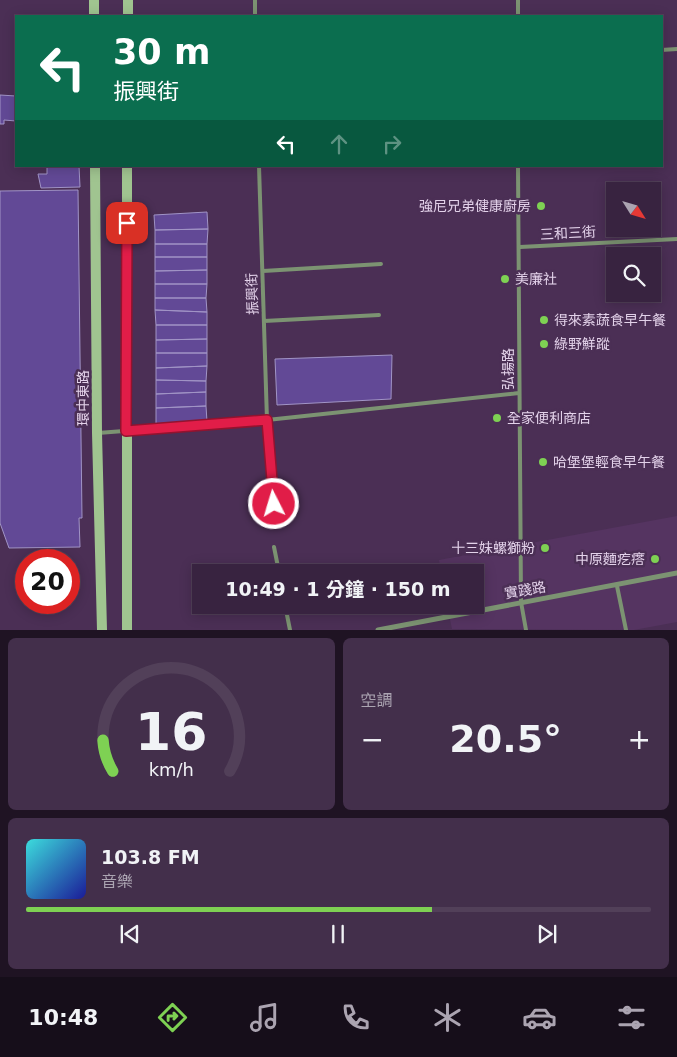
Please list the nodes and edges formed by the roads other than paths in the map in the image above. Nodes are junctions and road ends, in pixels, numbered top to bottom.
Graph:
1 (94, 0) edge
2 (128, 0) edge
3 (255, 0) edge
4 (518, 0) edge
5 (94, 15) edge
6 (128, 15) edge
7 (255, 15) edge
8 (518, 15) edge
9 (677, 49) edge
10 (663, 50) edge
11 (95, 167) edge
12 (127, 167) edge
13 (259, 167) edge
14 (518, 167) edge
15 (677, 238) edge
16 (520, 247) junction
17 (381, 264) dead end
18 (263, 271) junction
19 (379, 315) dead end
20 (264, 321) junction
21 (519, 393) junction
22 (267, 420) junction
23 (126, 431) junction
24 (97, 433) junction
25 (274, 504) dead end
26 (274, 547) dead end
27 (277, 564) edge
28 (677, 573) edge
29 (617, 586) junction
30 (521, 602) junction
31 (287, 614) edge
32 (102, 630) edge
33 (127, 630) edge
34 (290, 630) edge
35 (378, 630) edge
36 (526, 630) edge
37 (626, 630) edge

1 - 5 street
2 - 6 street
3 - 7 lane
4 - 8 lane
9 - 10 lane
11 - 24 street, 環中東路
12 - 23 street
13 - 18 lane, 振興街
14 - 16 lane, 弘揚路
15 - 16 lane, 三和三街
16 - 21 lane, 弘揚路
17 - 18 lane
18 - 20 lane, 振興街
19 - 20 lane
20 - 22 lane, 振興街
21 - 22 lane
21 - 30 lane, 弘揚路
22 - 23 lane
22 - 25 lane, 振興街
23 - 24 lane
23 - 33 street
24 - 32 street, 環中東路
26 - 27 lane
28 - 29 street, 實踐路
29 - 30 street, 實踐路
29 - 37 lane
30 - 35 street, 實踐路
30 - 36 lane, 弘揚路
31 - 34 lane

